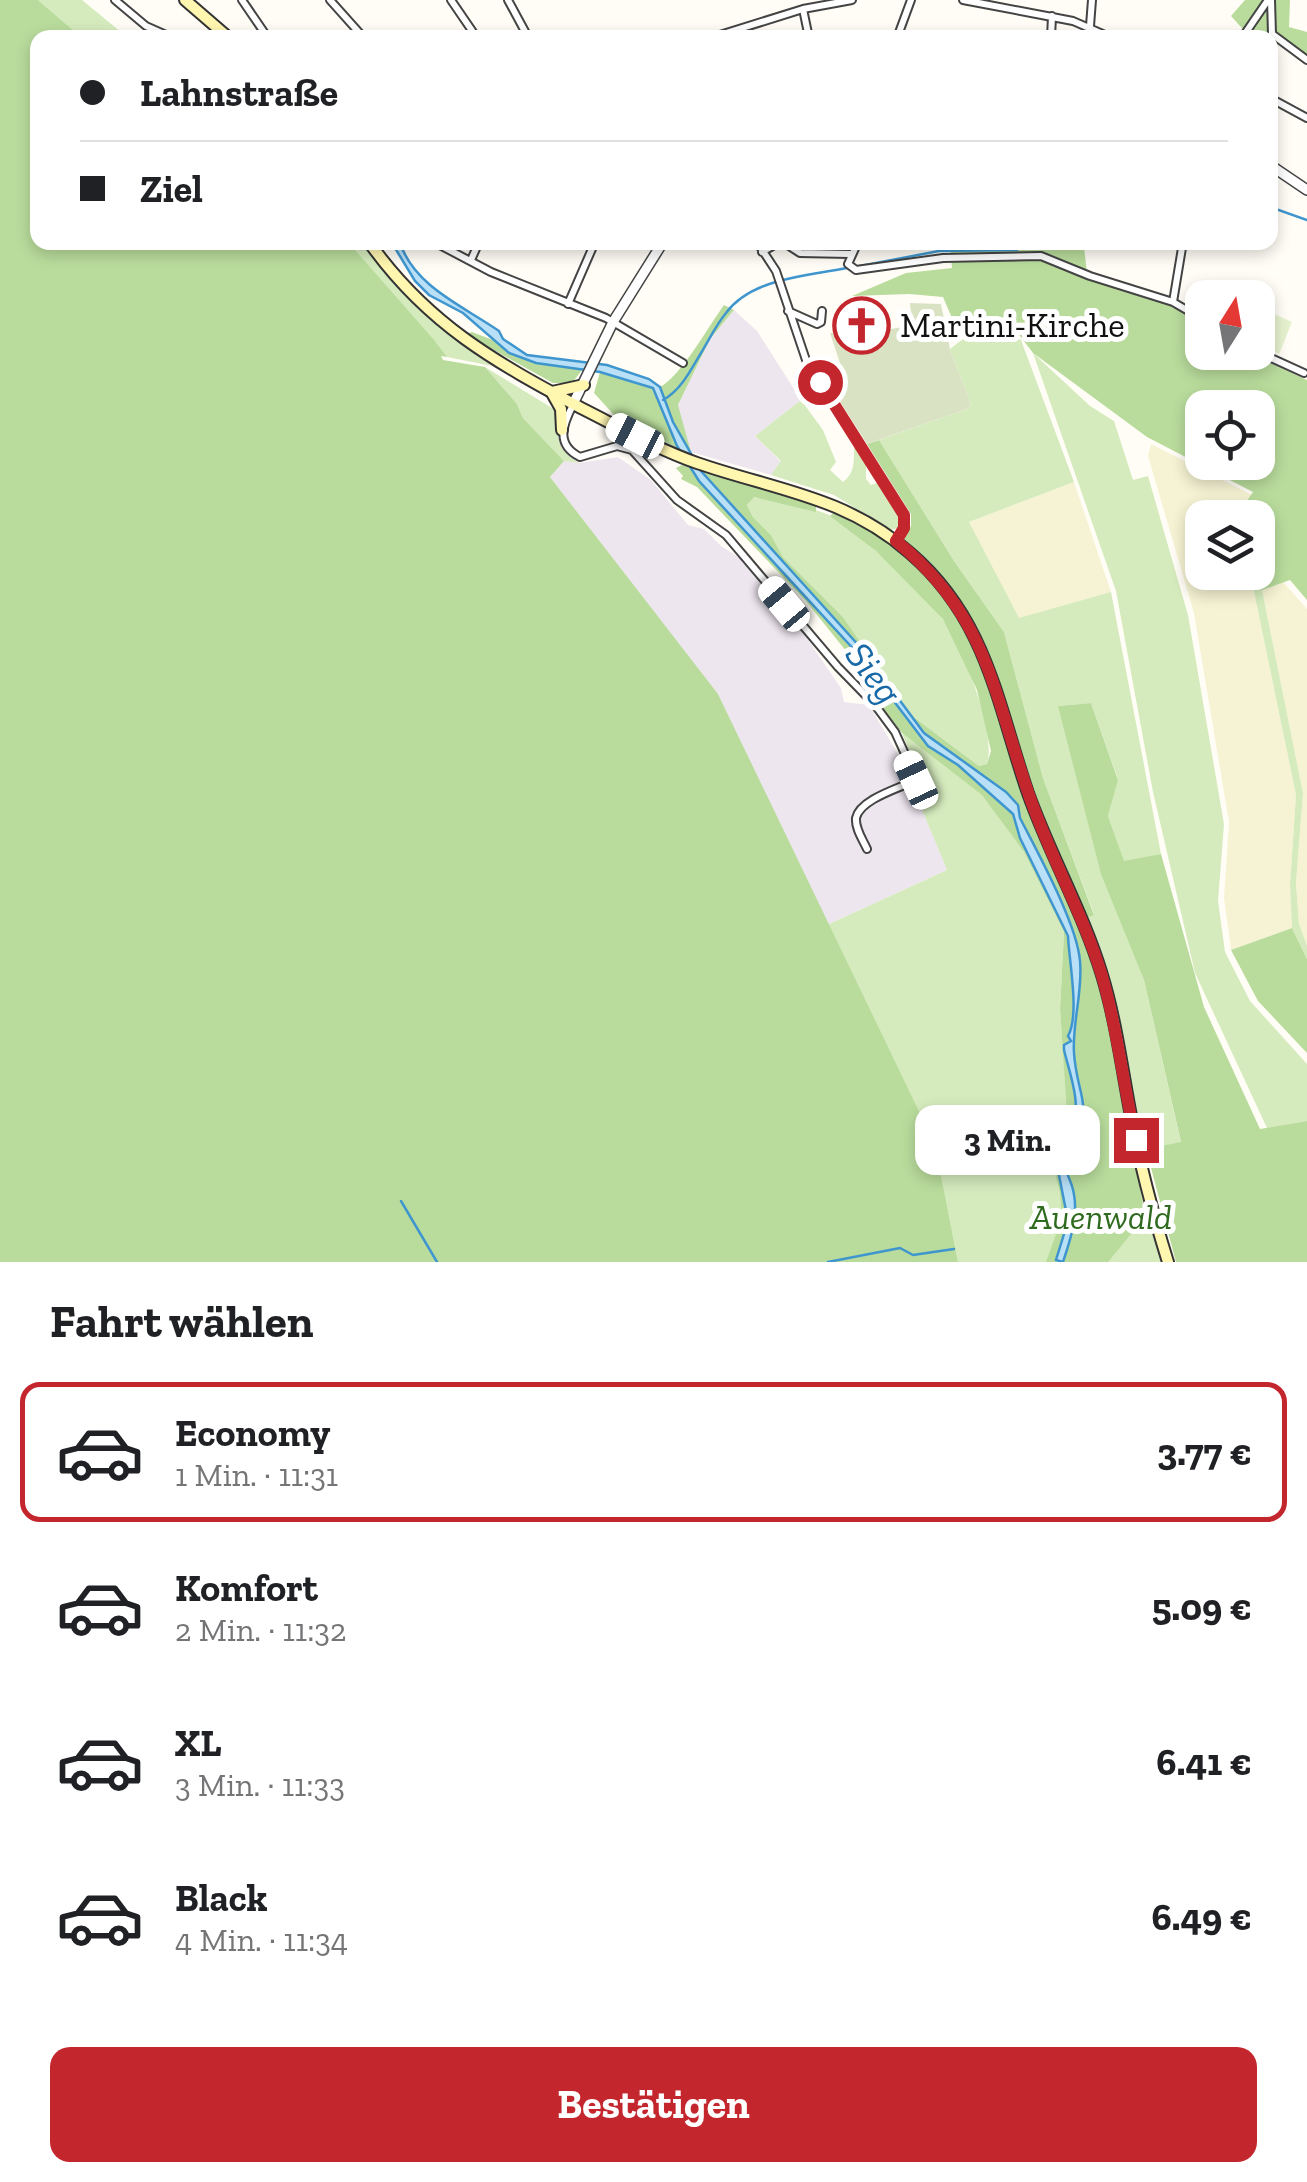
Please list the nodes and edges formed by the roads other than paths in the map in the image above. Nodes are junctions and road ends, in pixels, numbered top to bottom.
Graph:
1 (116, 0) edge
2 (185, 0) edge
3 (242, 0) edge
4 (330, 0) edge
5 (451, 0) edge
6 (508, 0) edge
7 (852, 0) edge
8 (911, 0) edge
9 (962, 0) edge
10 (1092, 0) edge
11 (1270, 0) edge
12 (802, 9) junction
13 (1052, 16) junction
14 (1090, 26) junction
15 (155, 30) edge
16 (220, 30) edge
17 (263, 30) edge
18 (357, 30) edge
19 (472, 30) edge
20 (524, 30) edge
21 (735, 30) edge
22 (807, 30) edge
23 (900, 30) edge
24 (1051, 30) edge
25 (1097, 30) edge
26 (1248, 30) edge
27 (1272, 30) edge
28 (1278, 38) edge
29 (1307, 60) edge
30 (1278, 102) edge
31 (1307, 118) edge
32 (1278, 170) edge
33 (1307, 190) edge
34 (376, 250) edge
35 (450, 250) edge
36 (475, 250) edge
37 (592, 250) edge
38 (659, 250) edge
39 (766, 250) edge
40 (795, 250) edge
41 (853, 250) edge
42 (1182, 250) edge
43 (762, 252) joint
44 (850, 254) junction
45 (471, 260) junction
46 (1172, 302) junction
47 (568, 304) junction
48 (1185, 309) edge
49 (788, 312) junction
50 (803, 318) dead end
51 (613, 322) junction
52 (1275, 360) edge
53 (682, 363) dead end
54 (1304, 373) dead end
55 (586, 382) junction
56 (552, 392) junction
57 (574, 404) junction
58 (562, 430) junction
59 (896, 541) junction
60 (916, 780) junction
61 (920, 788) dead end
62 (867, 849) dead end
63 (1168, 1262) edge

1 - 15 street
2 - 16 main road
3 - 17 street
4 - 18 street
5 - 19 street
6 - 20 street
7 - 12 street
8 - 23 street
9 - 13 street
10 - 14 street
11 - 26 street
11 - 27 street
12 - 21 street
12 - 22 street
13 - 14 street
13 - 24 street
14 - 25 street
28 - 29 street
30 - 31 street
32 - 33 street
34 - 56 main road
35 - 45 street
36 - 45 street
37 - 47 street
38 - 51 street
39 - 43 street
40 - 44 street
41 - 44 street
42 - 46 street
43 - 49 street
44 - 46 street
45 - 47 street
46 - 48 street
47 - 51 street
49 - 50 street
49 - 59 street
51 - 53 street
51 - 55 street
52 - 54 street
55 - 56 main road
55 - 57 street
56 - 57 main road
56 - 58 main road
57 - 58 street
57 - 59 main road
58 - 60 street
59 - 63 main road
60 - 61 street
60 - 62 street

